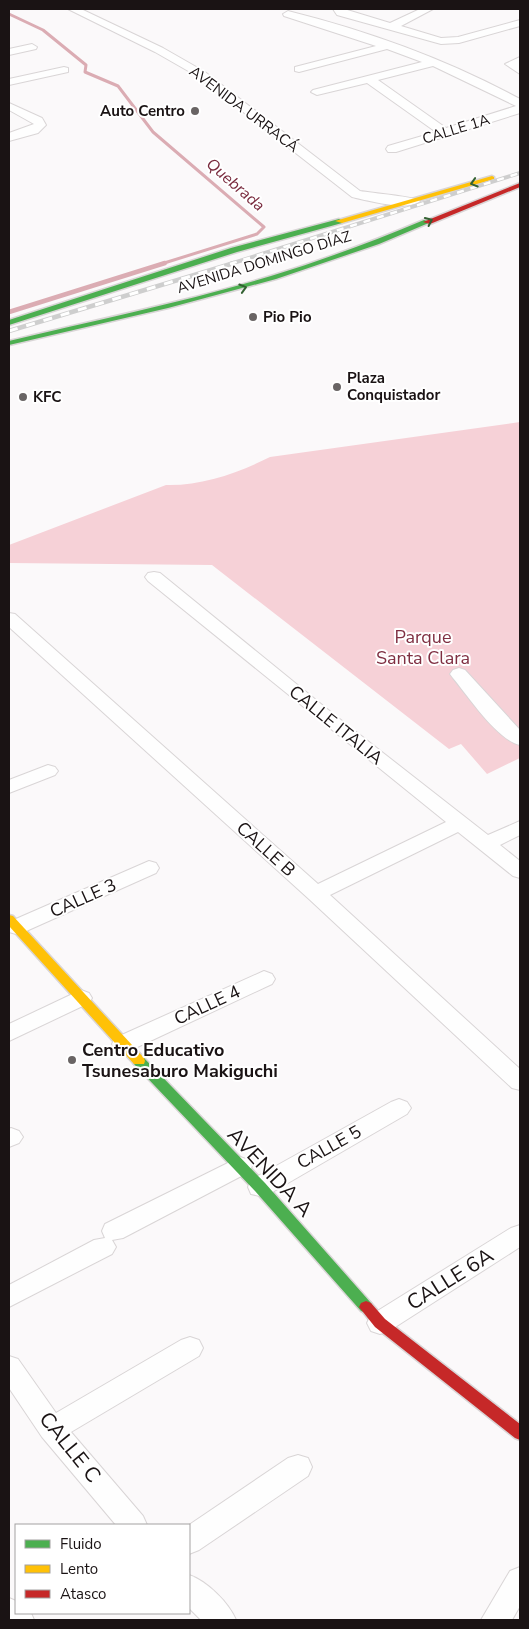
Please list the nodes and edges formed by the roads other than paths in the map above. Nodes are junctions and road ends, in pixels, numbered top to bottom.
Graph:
1 (104, 9) edge
2 (428, 9) edge
3 (78, 11) edge
4 (340, 11) edge
5 (288, 14) dead end
6 (520, 23) edge
7 (393, 26) junction
8 (387, 46) junction
9 (32, 47) dead end
10 (9, 52) edge
11 (433, 62) junction
12 (299, 69) dead end
13 (64, 70) dead end
14 (370, 80) junction
15 (9, 82) edge
16 (318, 92) dead end
17 (520, 104) edge
18 (9, 106) edge
19 (520, 109) edge
20 (444, 132) junction
21 (9, 137) edge
22 (392, 148) dead end
23 (503, 174) dead end
24 (520, 185) edge
25 (356, 194) junction
26 (414, 201) junction
27 (351, 217) junction
28 (410, 230) junction
29 (256, 255) dead end
30 (270, 265) dead end
31 (202, 273) dead end
32 (219, 280) dead end
33 (40, 314) junction
34 (9, 323) edge
35 (65, 329) junction
36 (39, 335) junction
37 (9, 343) edge
38 (16, 353) dead end
39 (154, 577) dead end
40 (9, 618) edge
41 (459, 674) dead end
42 (520, 739) edge
43 (48, 771) dead end
44 (9, 787) edge
45 (461, 823) junction
46 (520, 827) edge
47 (486, 844) junction
48 (149, 868) dead end
49 (520, 871) edge
50 (316, 894) junction
51 (12, 923) edge
52 (264, 979) dead end
53 (81, 998) junction
54 (9, 1033) edge
55 (123, 1044) junction
56 (520, 1082) edge
57 (399, 1108) dead end
58 (240, 1166) junction
59 (260, 1187) junction
60 (520, 1236) edge
61 (9, 1297) edge
62 (380, 1323) junction
63 (190, 1348) dead end
64 (9, 1367) edge
65 (52, 1429) junction
66 (520, 1433) edge
67 (298, 1467) dead end
68 (132, 1524) edge
69 (190, 1540) edge
70 (520, 1580) edge
71 (190, 1589) edge
72 (9, 1612) edge
73 (18, 1620) edge
74 (221, 1620) edge
75 (496, 1620) edge

1 - 3 street
2 - 7 street
3 - 25 street, AVENIDA URRACÁ
4 - 7 street
5 - 8 street
6 - 7 street
8 - 11 street
8 - 12 street
9 - 10 street
11 - 14 street
11 - 17 street
13 - 15 street
14 - 16 street
14 - 20 street
18 - 21 street
19 - 20 street, CALLE 1A
20 - 22 street, CALLE 1A
23 -> 26 main road, AVENIDA DOMINGO DÍAZ
28 -> 24 main road, AVENIDA DOMINGO DÍAZ
25 - 26 street, AVENIDA URRACÁ
25 - 27 street
26 - 27 main road, AVENIDA DOMINGO DÍAZ
27 - 29 main road
27 - 33 main road, AVENIDA DOMINGO DÍAZ
28 - 30 main road
35 -> 28 main road, AVENIDA DOMINGO DÍAZ
31 - 33 main road
32 - 35 main road
33 - 34 main road, AVENIDA DOMINGO DÍAZ
35 - 36 main road, AVENIDA DOMINGO DÍAZ
36 - 37 main road, AVENIDA DOMINGO DÍAZ
36 - 38 main road
39 - 45 street, CALLE ITALIA
40 - 50 street, CALLE B
41 - 42 street
43 - 44 street
45 - 47 street, CALLE ITALIA
45 - 50 street
46 - 47 street
47 - 49 street, CALLE ITALIA
48 - 51 street, CALLE 3
50 - 56 street, CALLE B
51 - 53 main road, AVENIDA A
52 - 55 street, CALLE 4
53 - 54 street
53 - 55 main road, AVENIDA A
55 - 58 main road, AVENIDA A
57 - 59 street, CALLE 5
58 - 59 main road, AVENIDA A
58 - 61 street
59 - 62 main road, AVENIDA A
60 - 62 street, CALLE 6A
62 - 66 main road, AVENIDA A
63 - 65 street
64 - 65 street, CALLE C
65 - 68 street, CALLE C
67 - 69 street
70 - 75 street
71 - 74 street
72 - 73 street

